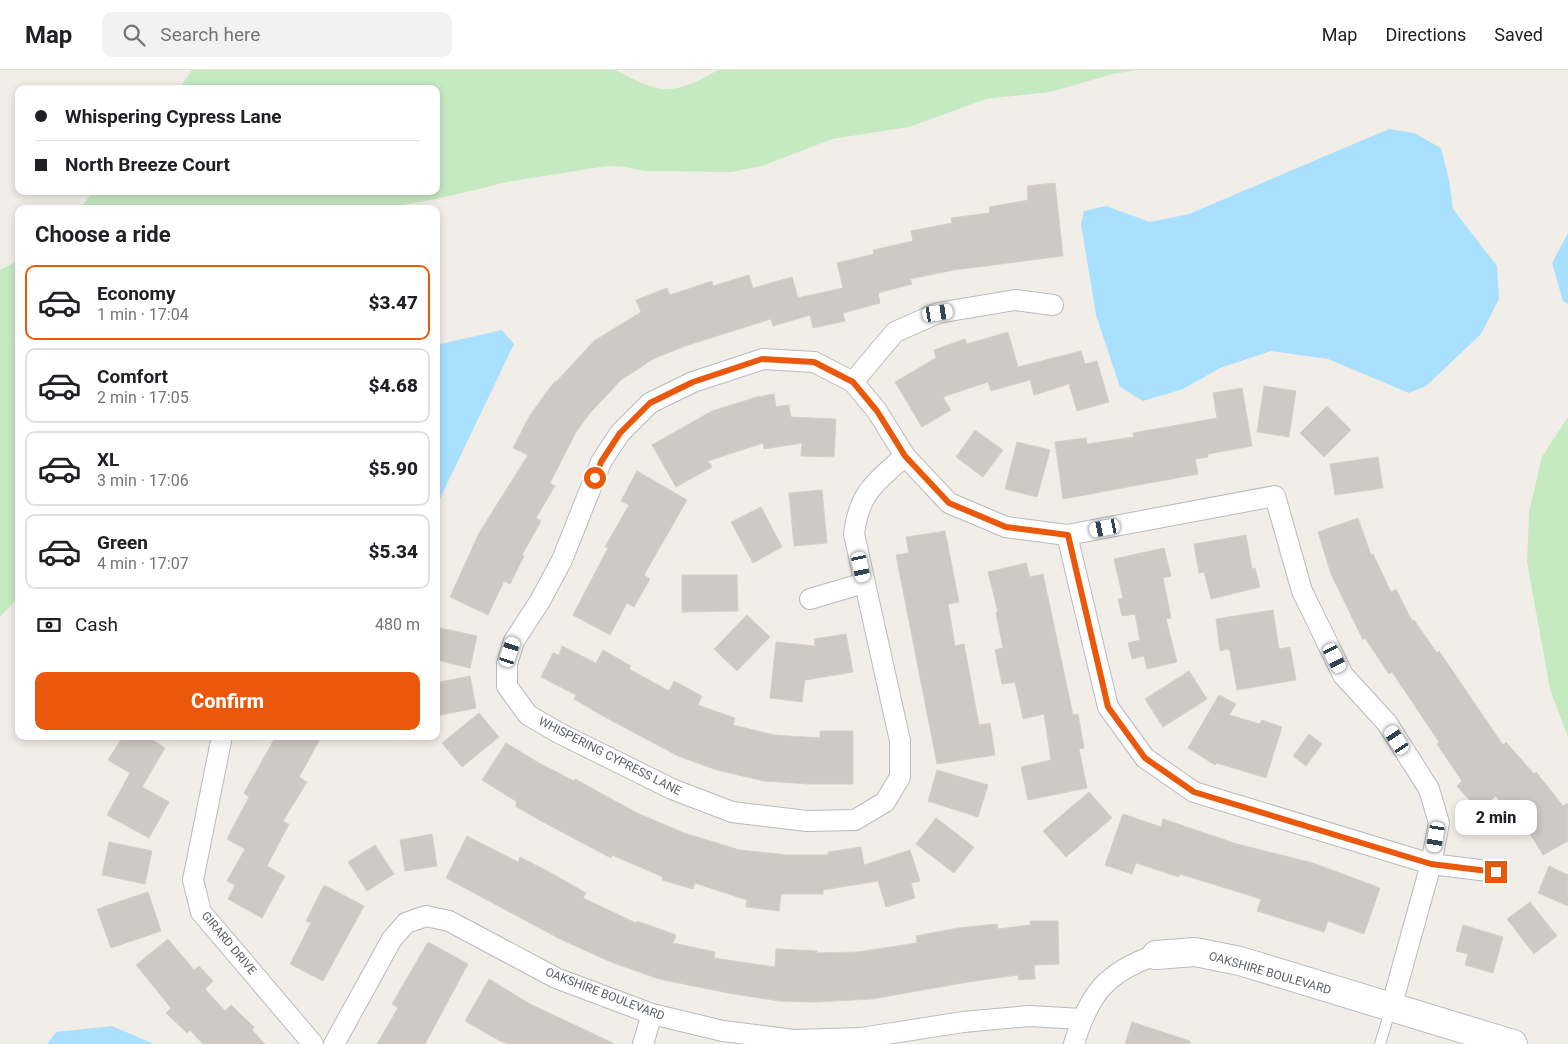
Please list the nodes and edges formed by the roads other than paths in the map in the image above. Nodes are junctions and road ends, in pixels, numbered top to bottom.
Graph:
1 (1053, 305) dead end
2 (853, 382) junction
3 (905, 456) junction
4 (1068, 535) junction
5 (864, 583) junction
6 (810, 599) dead end
7 (221, 740) edge
8 (1431, 864) junction
9 (1496, 872) dead end
10 (1156, 955) joint
11 (1391, 1008) junction
12 (652, 1014) junction
13 (1082, 1019) junction
14 (860, 1041) edge
15 (313, 1044) edge
16 (334, 1044) edge
17 (643, 1044) edge
18 (1074, 1044) edge
19 (1380, 1044) edge
20 (1513, 1044) edge

1 - 2 street
2 - 3 street, WHISPERING CYPRESS LANE
2 - 5 street, WHISPERING CYPRESS LANE
3 - 4 street, WHISPERING CYPRESS LANE
3 - 5 street, WHISPERING CYPRESS LANE
4 - 8 street
4 - 8 street, WHISPERING CYPRESS LANE
5 - 6 street
7 - 15 street, GIRARD DRIVE
8 - 9 street
8 - 11 street, WHISPERING CYPRESS LANE
10 - 11 street, OAKSHIRE BOULEVARD
10 - 13 street, OAKSHIRE BOULEVARD
11 - 19 lane
11 - 20 street, OAKSHIRE BOULEVARD
12 - 14 street, OAKSHIRE BOULEVARD
12 - 16 street, OAKSHIRE BOULEVARD
12 - 17 street
13 - 14 street, OAKSHIRE BOULEVARD
13 - 18 street

